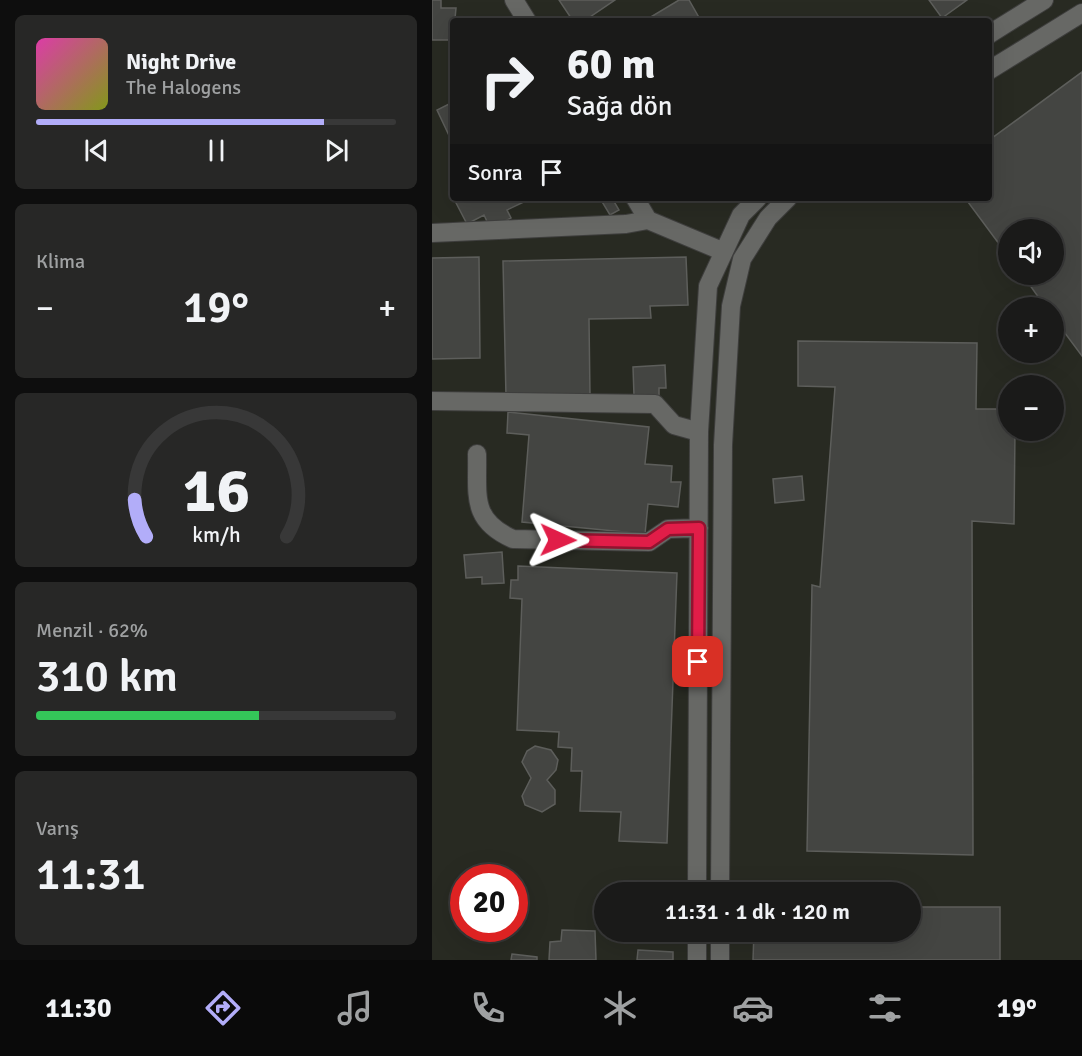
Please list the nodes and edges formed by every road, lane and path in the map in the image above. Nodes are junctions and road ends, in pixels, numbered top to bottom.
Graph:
1 (514, 0) edge
2 (1044, 0) edge
3 (1078, 0) edge
4 (1082, 6) edge
5 (1082, 13) edge
6 (525, 18) edge
7 (992, 32) edge
8 (992, 69) edge
9 (637, 201) edge
10 (755, 201) edge
11 (785, 201) edge
12 (648, 220) junction
13 (432, 233) edge
14 (723, 251) junction
15 (432, 401) edge
16 (699, 432) junction
17 (477, 454) dead end
18 (699, 528) junction
19 (697, 882) edge
20 (720, 882) edge
21 (697, 942) edge
22 (720, 942) edge
23 (697, 960) edge
24 (720, 960) edge

1 - 6 street
2 - 7 street
3 - 4 street
5 - 8 street
9 - 12 street
10 - 14 street
11 - 20 street
12 - 13 street
12 - 14 street
14 - 16 street
15 - 16 street
16 - 18 street
17 - 18 street
18 - 19 street
21 - 23 street
22 - 24 street

